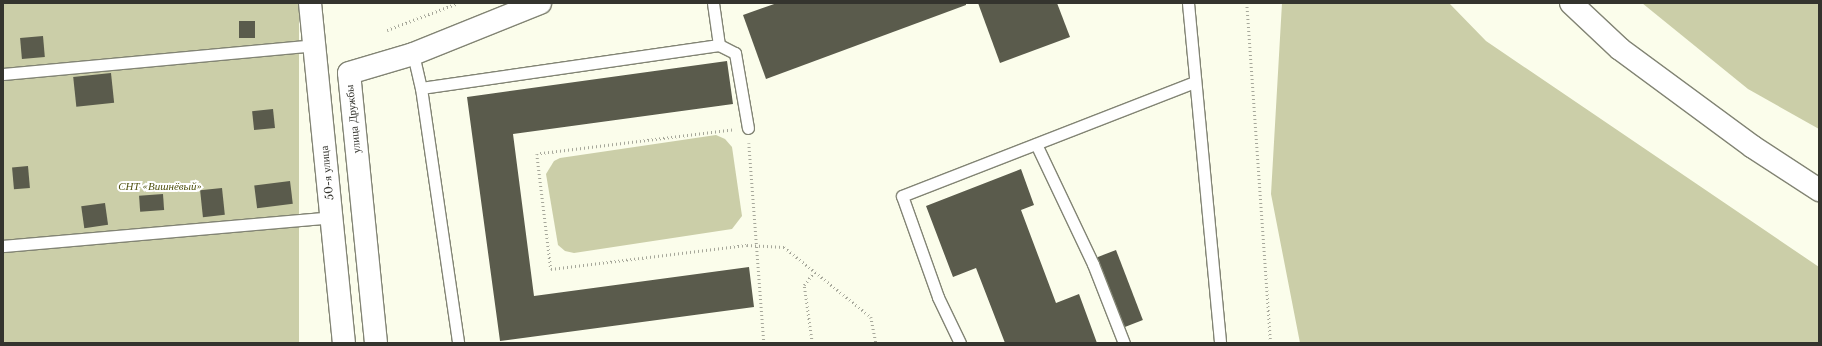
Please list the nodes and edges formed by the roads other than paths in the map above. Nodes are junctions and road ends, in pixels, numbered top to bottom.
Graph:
1 (310, 3) edge
2 (540, 3) edge
3 (713, 3) edge
4 (1188, 3) edge
5 (1571, 3) edge
6 (314, 45) junction
7 (719, 45) junction
8 (413, 54) junction
9 (3, 74) edge
10 (1194, 82) junction
11 (421, 88) junction
12 (748, 128) road end
13 (1036, 144) junction
14 (1819, 190) edge
15 (332, 218) junction
16 (3, 246) edge
17 (344, 343) edge
18 (376, 343) edge
19 (458, 343) edge
20 (960, 343) edge
21 (1124, 343) edge
22 (1220, 343) edge

1 - 6 street, 50-я улица
2 - 8 street, улица Дружбы
3 - 7 lane
4 - 10 lane
5 - 14 street
6 - 9 lane
6 - 15 street, 50-я улица
7 - 11 lane
7 - 12 lane
8 - 11 lane
8 - 18 street, улица Дружбы
10 - 13 lane
10 - 22 lane
11 - 19 lane
13 - 20 lane
13 - 21 lane
15 - 16 lane
15 - 17 street, 50-я улица

